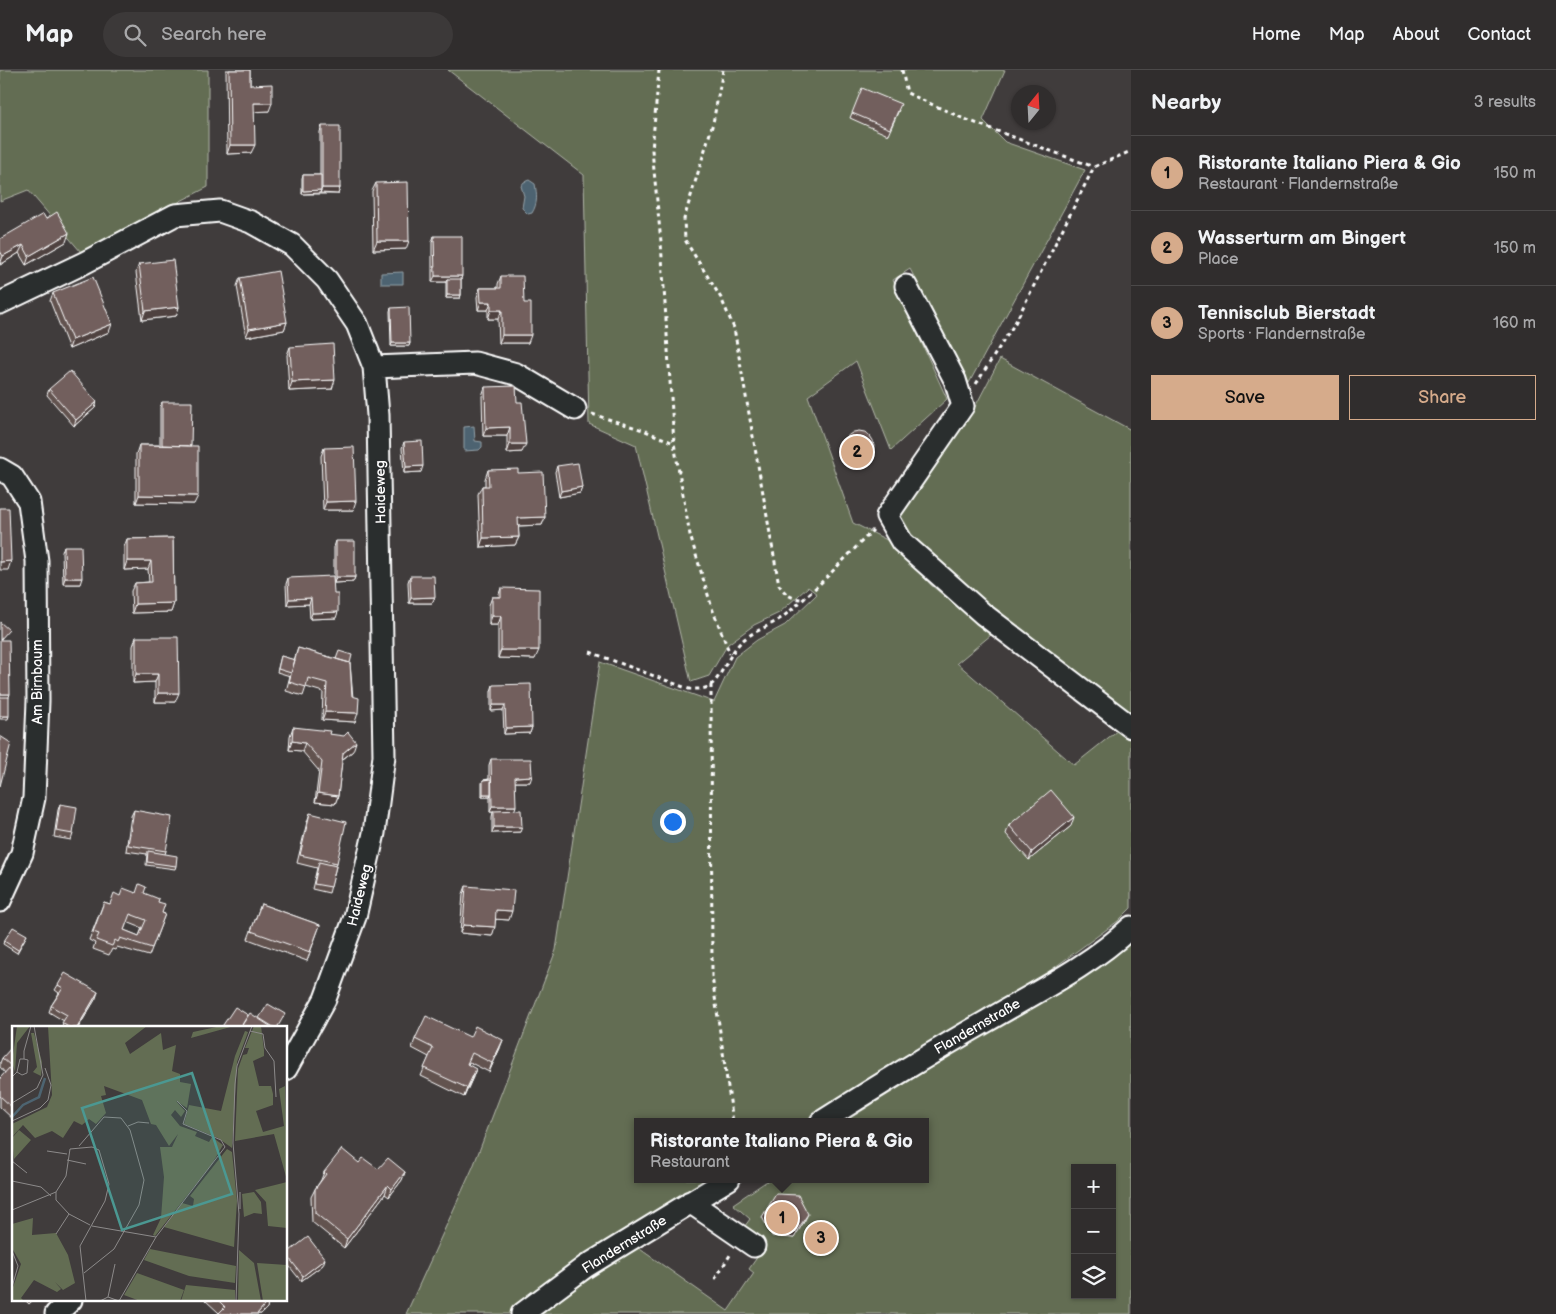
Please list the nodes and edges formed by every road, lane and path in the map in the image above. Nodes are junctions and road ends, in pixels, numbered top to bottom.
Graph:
1 (659, 70) edge
2 (723, 70) edge
3 (902, 70) edge
4 (1131, 151) edge
5 (1094, 167) junction
6 (906, 286) dead end
7 (0, 303) edge
8 (374, 367) junction
9 (963, 406) junction
10 (575, 408) joint
11 (674, 443) junction
12 (0, 469) edge
13 (887, 516) junction
14 (804, 599) junction
15 (590, 652) dead end
16 (730, 654) junction
17 (711, 685) junction
18 (1131, 727) edge
19 (0, 901) edge
20 (1131, 927) edge
21 (288, 1065) edge
22 (732, 1118) edge
23 (827, 1118) edge
24 (722, 1183) edge
25 (690, 1202) junction
26 (748, 1242) joint
27 (715, 1279) dead end
28 (69, 1302) edge
29 (56, 1314) edge
30 (522, 1314) edge

1 - 11 path
2 - 14 path
3 - 5 path
4 - 5 path
5 - 9 path
6 - 9 street
7 - 8 street, Haideweg
8 - 10 street
8 - 21 street, Haideweg
9 - 13 street
10 - 11 path
11 - 16 path
12 - 19 street, Am Birnbaum
13 - 14 path
13 - 18 street
14 - 16 path
15 - 17 path
16 - 17 path
17 - 22 path
20 - 23 street, Flandernstraße
24 - 25 street, Flandernstraße
25 - 26 street
25 - 30 street, Flandernstraße
26 - 27 path
28 - 29 street

